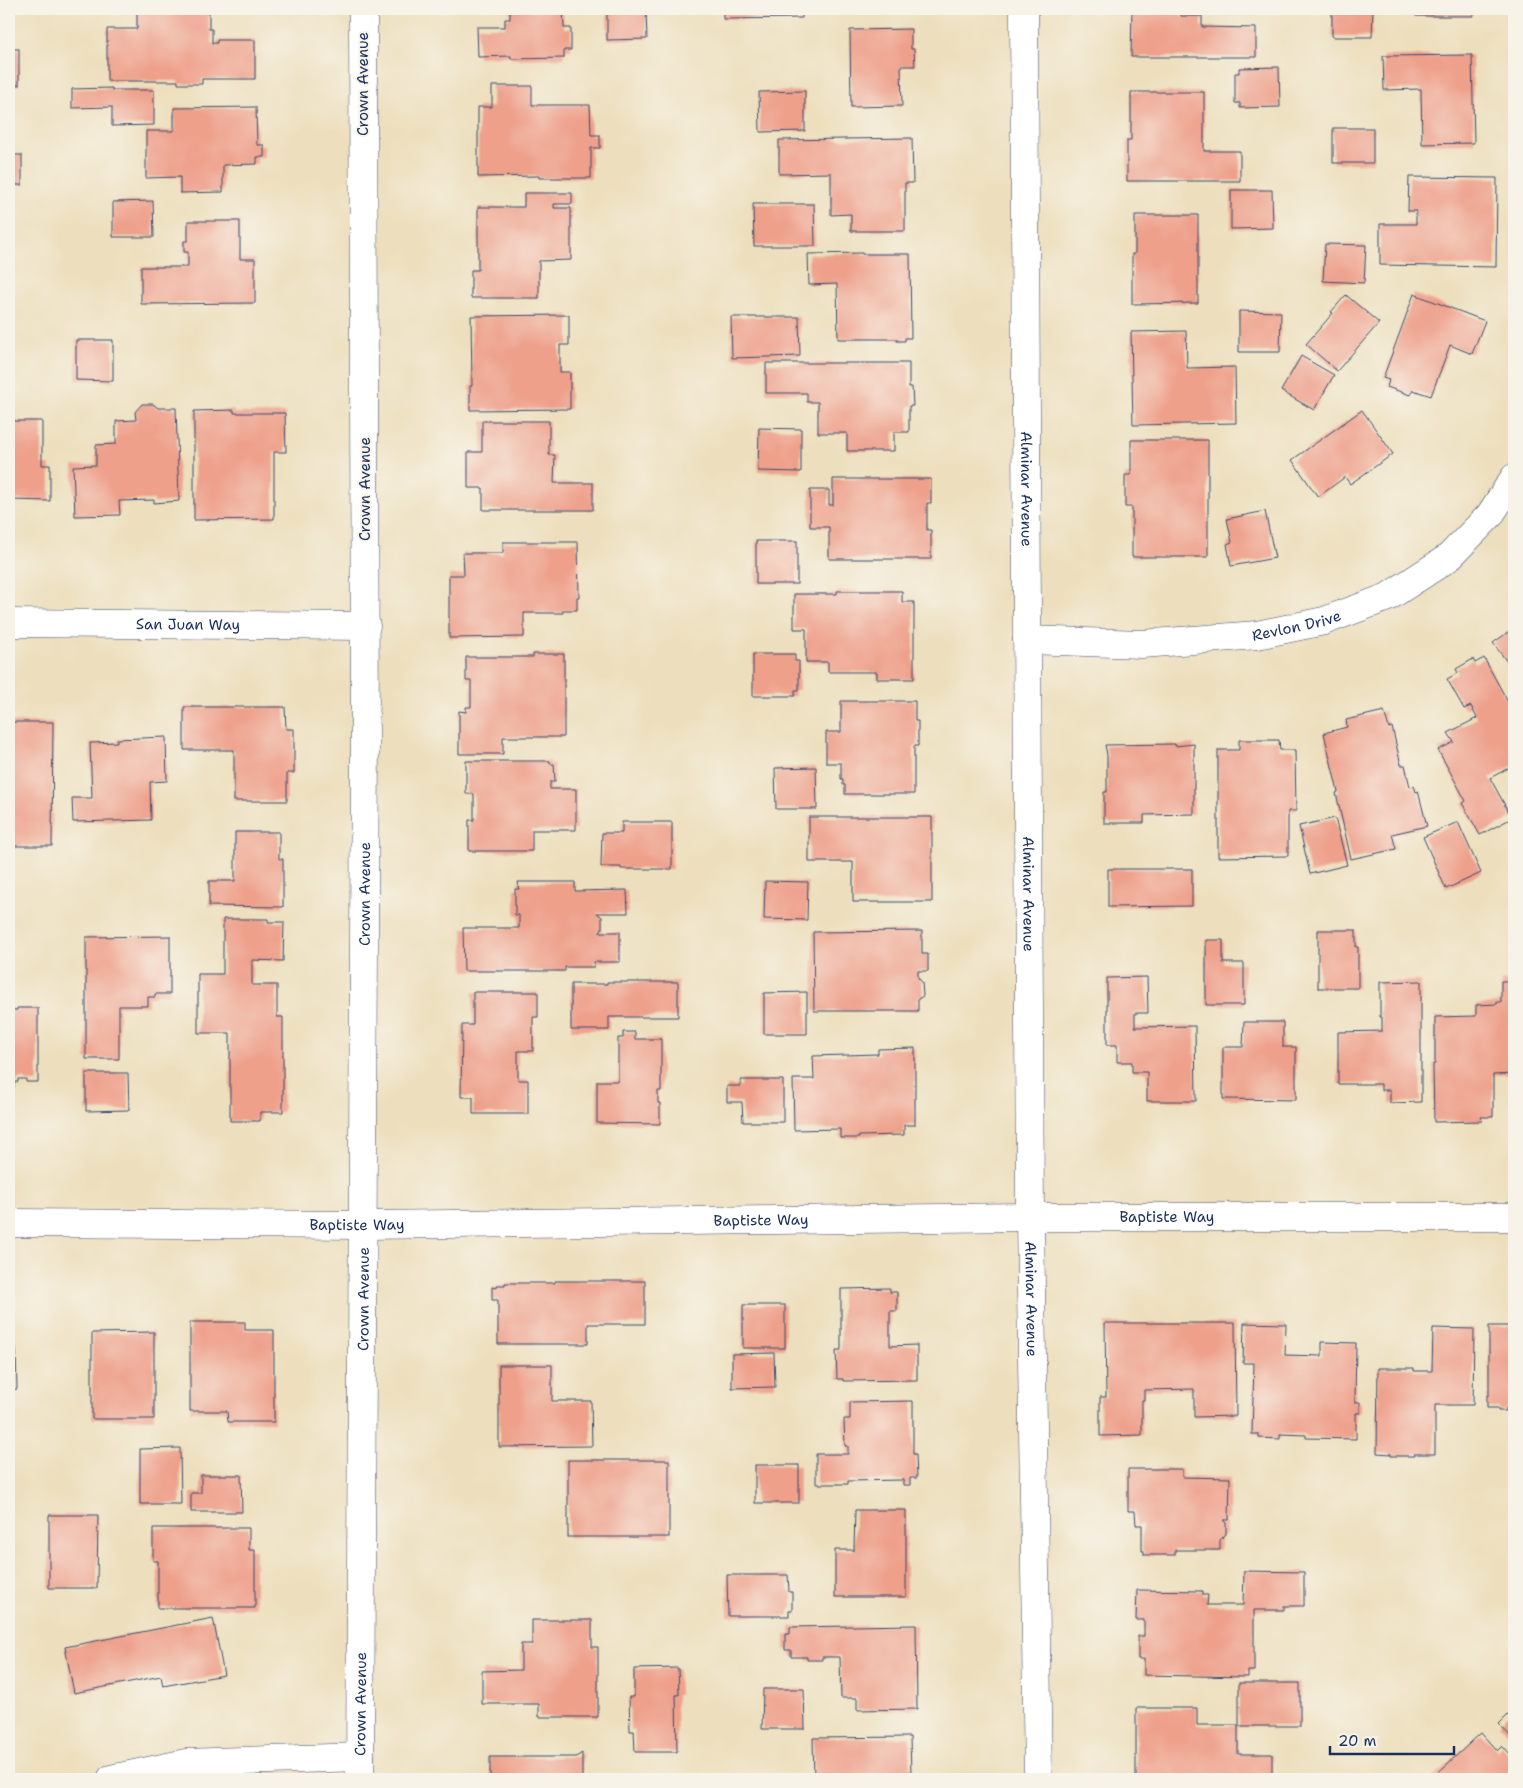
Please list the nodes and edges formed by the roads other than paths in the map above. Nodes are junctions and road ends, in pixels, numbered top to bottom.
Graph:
1 (363, 9) edge
2 (1024, 9) edge
3 (1514, 478) edge
4 (9, 623) edge
5 (366, 626) junction
6 (1027, 640) junction
7 (1030, 1217) junction
8 (1514, 1217) edge
9 (9, 1223) edge
10 (364, 1225) junction
11 (360, 1768) edge
12 (110, 1779) edge
13 (1038, 1779) edge

1 - 5 street, Crown Avenue
2 - 6 street, Alminar Avenue
3 - 6 street, Revlon Drive
4 - 5 street, San Juan Way
5 - 10 street, Crown Avenue
6 - 7 street, Alminar Avenue
7 - 8 street, Baptiste Way
7 - 10 street, Baptiste Way
7 - 13 street, Alminar Avenue
9 - 10 street, Baptiste Way
10 - 11 street, Crown Avenue
11 - 12 street

